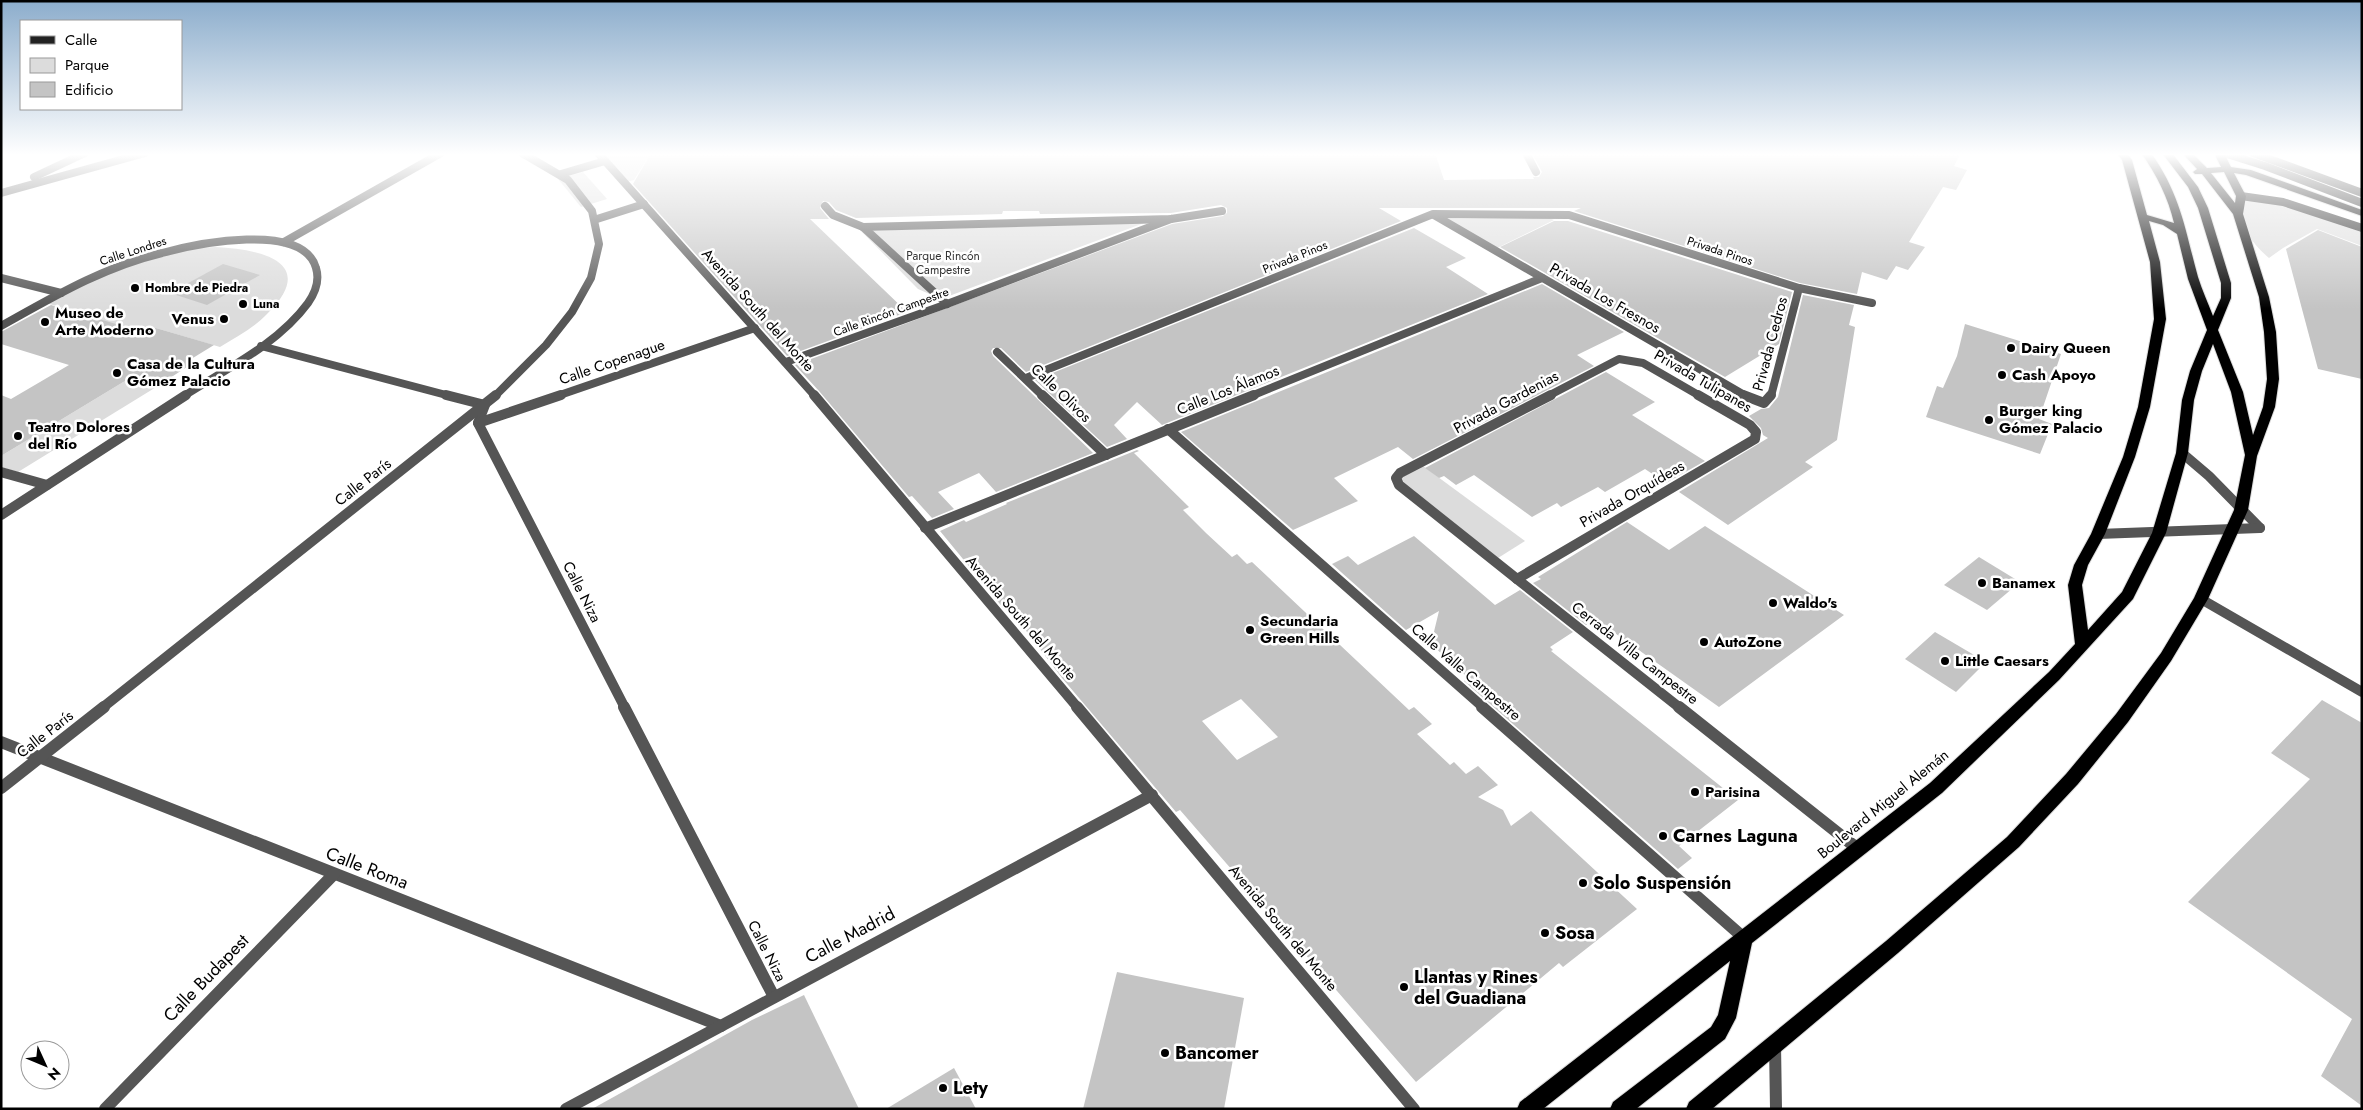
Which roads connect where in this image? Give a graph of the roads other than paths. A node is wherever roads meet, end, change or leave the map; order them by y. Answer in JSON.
{"nodes":[{"id":1,"x":350,"y":205,"type":"edge"},
{"id":2,"x":590,"y":205,"type":"edge"},
{"id":3,"x":641,"y":205,"type":"edge"},
{"id":4,"x":645,"y":205,"type":"edge"},
{"id":5,"x":2140,"y":205,"type":"edge"},
{"id":6,"x":2174,"y":205,"type":"edge"},
{"id":7,"x":2201,"y":205,"type":"edge"},
{"id":8,"x":2231,"y":205,"type":"edge"},
{"id":9,"x":2240,"y":205,"type":"edge"},
{"id":10,"x":2292,"y":205,"type":"edge"},
{"id":11,"x":2340,"y":205,"type":"edge"},
{"id":12,"x":825,"y":206,"type":"dead end"},
{"id":13,"x":1222,"y":211,"type":"dead end"},
{"id":14,"x":2362,"y":213,"type":"edge"},
{"id":15,"x":1433,"y":214,"type":"junction"},
{"id":16,"x":2238,"y":214,"type":"junction"},
{"id":17,"x":2144,"y":217,"type":"junction"},
{"id":18,"x":597,"y":219,"type":"junction"},
{"id":19,"x":1171,"y":219,"type":"junction"},
{"id":20,"x":863,"y":227,"type":"junction"},
{"id":21,"x":2362,"y":228,"type":"edge"},
{"id":22,"x":2183,"y":234,"type":"junction"},
{"id":23,"x":284,"y":242,"type":"junction"},
{"id":24,"x":1,"y":278,"type":"edge"},
{"id":25,"x":1542,"y":278,"type":"junction"},
{"id":26,"x":1798,"y":288,"type":"junction"},
{"id":27,"x":61,"y":293,"type":"junction"},
{"id":28,"x":947,"y":304,"type":"junction"},
{"id":29,"x":1872,"y":304,"type":"dead end"},
{"id":30,"x":1,"y":326,"type":"edge"},
{"id":31,"x":755,"y":328,"type":"junction"},
{"id":32,"x":2214,"y":333,"type":"junction"},
{"id":33,"x":262,"y":346,"type":"junction"},
{"id":34,"x":997,"y":352,"type":"dead end"},
{"id":35,"x":1632,"y":360,"type":"joint"},
{"id":36,"x":786,"y":362,"type":"junction"},
{"id":37,"x":1026,"y":378,"type":"junction"},
{"id":38,"x":1764,"y":403,"type":"joint"},
{"id":39,"x":485,"y":405,"type":"junction"},
{"id":40,"x":478,"y":422,"type":"junction"},
{"id":41,"x":1168,"y":429,"type":"junction"},
{"id":42,"x":1756,"y":432,"type":"joint"},
{"id":43,"x":2182,"y":453,"type":"junction"},
{"id":44,"x":1106,"y":455,"type":"junction"},
{"id":45,"x":2251,"y":456,"type":"junction"},
{"id":46,"x":1,"y":472,"type":"edge"},
{"id":47,"x":1396,"y":478,"type":"joint"},
{"id":48,"x":47,"y":485,"type":"junction"},
{"id":49,"x":2240,"y":510,"type":"junction"},
{"id":50,"x":1,"y":515,"type":"edge"},
{"id":51,"x":925,"y":528,"type":"junction"},
{"id":52,"x":2232,"y":530,"type":"junction"},
{"id":53,"x":2159,"y":533,"type":"junction"},
{"id":54,"x":2098,"y":534,"type":"junction"},
{"id":55,"x":1517,"y":579,"type":"junction"},
{"id":56,"x":2201,"y":599,"type":"junction"},
{"id":57,"x":2082,"y":645,"type":"junction"},
{"id":58,"x":2362,"y":692,"type":"edge"},
{"id":59,"x":1,"y":742,"type":"edge"},
{"id":60,"x":40,"y":757,"type":"junction"},
{"id":61,"x":1,"y":788,"type":"edge"},
{"id":62,"x":1152,"y":795,"type":"junction"},
{"id":63,"x":1858,"y":849,"type":"junction"},
{"id":64,"x":334,"y":874,"type":"junction"},
{"id":65,"x":1744,"y":938,"type":"junction"},
{"id":66,"x":774,"y":997,"type":"junction"},
{"id":67,"x":721,"y":1026,"type":"junction"},
{"id":68,"x":1775,"y":1044,"type":"junction"},
{"id":69,"x":105,"y":1109,"type":"edge"},
{"id":70,"x":566,"y":1109,"type":"edge"},
{"id":71,"x":1414,"y":1109,"type":"edge"},
{"id":72,"x":1527,"y":1109,"type":"edge"},
{"id":73,"x":1620,"y":1109,"type":"edge"},
{"id":74,"x":1696,"y":1109,"type":"edge"},
{"id":75,"x":1776,"y":1109,"type":"edge"}],
"edges":[{"from":1,"to":23,"type":"street"},
{"from":2,"to":18,"type":"street","name":"Calle París"},
{"from":3,"to":18,"type":"street"},
{"from":4,"to":31,"type":"street","name":"Avenida South del Monte"},
{"from":5,"to":17,"type":"highway"},
{"from":6,"to":22,"type":"highway"},
{"from":7,"to":32,"type":"highway","name":"Boulevard Miguel Alemán"},
{"from":8,"to":16,"type":"highway"},
{"from":9,"to":16,"type":"highway"},
{"from":10,"to":21,"type":"main road"},
{"from":11,"to":14,"type":"highway"},
{"from":12,"to":20,"type":"street"},
{"from":13,"to":19,"type":"street"},
{"from":15,"to":25,"type":"street","name":"Privada Los Fresnos"},
{"from":15,"to":26,"type":"street","name":"Privada Pinos"},
{"from":15,"to":37,"type":"street","name":"Privada Pinos"},
{"from":16,"to":45,"type":"highway"},
{"from":17,"to":22,"type":"highway"},
{"from":17,"to":54,"type":"highway"},
{"from":18,"to":39,"type":"street","name":"Calle París"},
{"from":19,"to":20,"type":"street"},
{"from":19,"to":28,"type":"street","name":"Calle Rincón Campestre"},
{"from":20,"to":28,"type":"street"},
{"from":22,"to":32,"type":"highway"},
{"from":23,"to":27,"type":"street","name":"Calle Londres"},
{"from":23,"to":33,"type":"street"},
{"from":24,"to":27,"type":"street"},
{"from":25,"to":38,"type":"street","name":"Privada Los Fresnos"},
{"from":25,"to":41,"type":"street","name":"Calle Los Álamos"},
{"from":26,"to":29,"type":"street","name":"Privada Pinos"},
{"from":26,"to":38,"type":"street","name":"Privada Cedros"},
{"from":27,"to":30,"type":"street","name":"Calle Londres"},
{"from":28,"to":36,"type":"street","name":"Calle Rincón Campestre"},
{"from":31,"to":36,"type":"street","name":"Avenida South del Monte"},
{"from":31,"to":40,"type":"street","name":"Calle Copenague"},
{"from":32,"to":43,"type":"highway","name":"Boulevard Miguel Alemán"},
{"from":32,"to":45,"type":"highway"},
{"from":33,"to":39,"type":"street"},
{"from":33,"to":48,"type":"street"},
{"from":34,"to":37,"type":"street","name":"Calle Olivos"},
{"from":35,"to":42,"type":"street","name":"Privada Tulipanes"},
{"from":35,"to":47,"type":"street","name":"Privada Gardenias"},
{"from":36,"to":51,"type":"street","name":"Avenida South del Monte"},
{"from":37,"to":44,"type":"street","name":"Calle Olivos"},
{"from":39,"to":40,"type":"street"},
{"from":39,"to":60,"type":"street","name":"Calle París"},
{"from":40,"to":66,"type":"street","name":"Calle Niza"},
{"from":41,"to":44,"type":"street","name":"Calle Los Álamos"},
{"from":41,"to":65,"type":"street","name":"Calle Valle Campestre"},
{"from":42,"to":55,"type":"street","name":"Privada Orquídeas"},
{"from":43,"to":49,"type":"street"},
{"from":43,"to":53,"type":"highway","name":"Boulevard Miguel Alemán"},
{"from":44,"to":51,"type":"street","name":"Calle Los Álamos"},
{"from":45,"to":49,"type":"highway"},
{"from":46,"to":48,"type":"street"},
{"from":47,"to":55,"type":"street","name":"Cerrada Villa Campestre"},
{"from":48,"to":50,"type":"street"},
{"from":49,"to":52,"type":"highway"},
{"from":49,"to":52,"type":"street"},
{"from":51,"to":62,"type":"street","name":"Avenida South del Monte"},
{"from":52,"to":53,"type":"street"},
{"from":52,"to":56,"type":"highway"},
{"from":53,"to":54,"type":"street"},
{"from":53,"to":57,"type":"highway","name":"Boulevard Miguel Alemán"},
{"from":54,"to":57,"type":"highway"},
{"from":55,"to":63,"type":"street","name":"Cerrada Villa Campestre"},
{"from":56,"to":58,"type":"street"},
{"from":56,"to":68,"type":"highway"},
{"from":57,"to":63,"type":"highway","name":"Boulevard Miguel Alemán"},
{"from":59,"to":60,"type":"street","name":"Calle Roma"},
{"from":60,"to":61,"type":"street","name":"Calle París"},
{"from":60,"to":64,"type":"street","name":"Calle Roma"},
{"from":62,"to":66,"type":"street","name":"Calle Madrid"},
{"from":62,"to":71,"type":"street","name":"Avenida South del Monte"},
{"from":63,"to":65,"type":"highway","name":"Boulevard Miguel Alemán"},
{"from":64,"to":67,"type":"street","name":"Calle Roma"},
{"from":64,"to":69,"type":"street","name":"Calle Budapest"},
{"from":65,"to":72,"type":"highway","name":"Boulevard Miguel Alemán"},
{"from":65,"to":73,"type":"highway"},
{"from":66,"to":67,"type":"street","name":"Calle Madrid"},
{"from":67,"to":70,"type":"street","name":"Calle Madrid"},
{"from":68,"to":74,"type":"highway"},
{"from":68,"to":75,"type":"street"}]}
